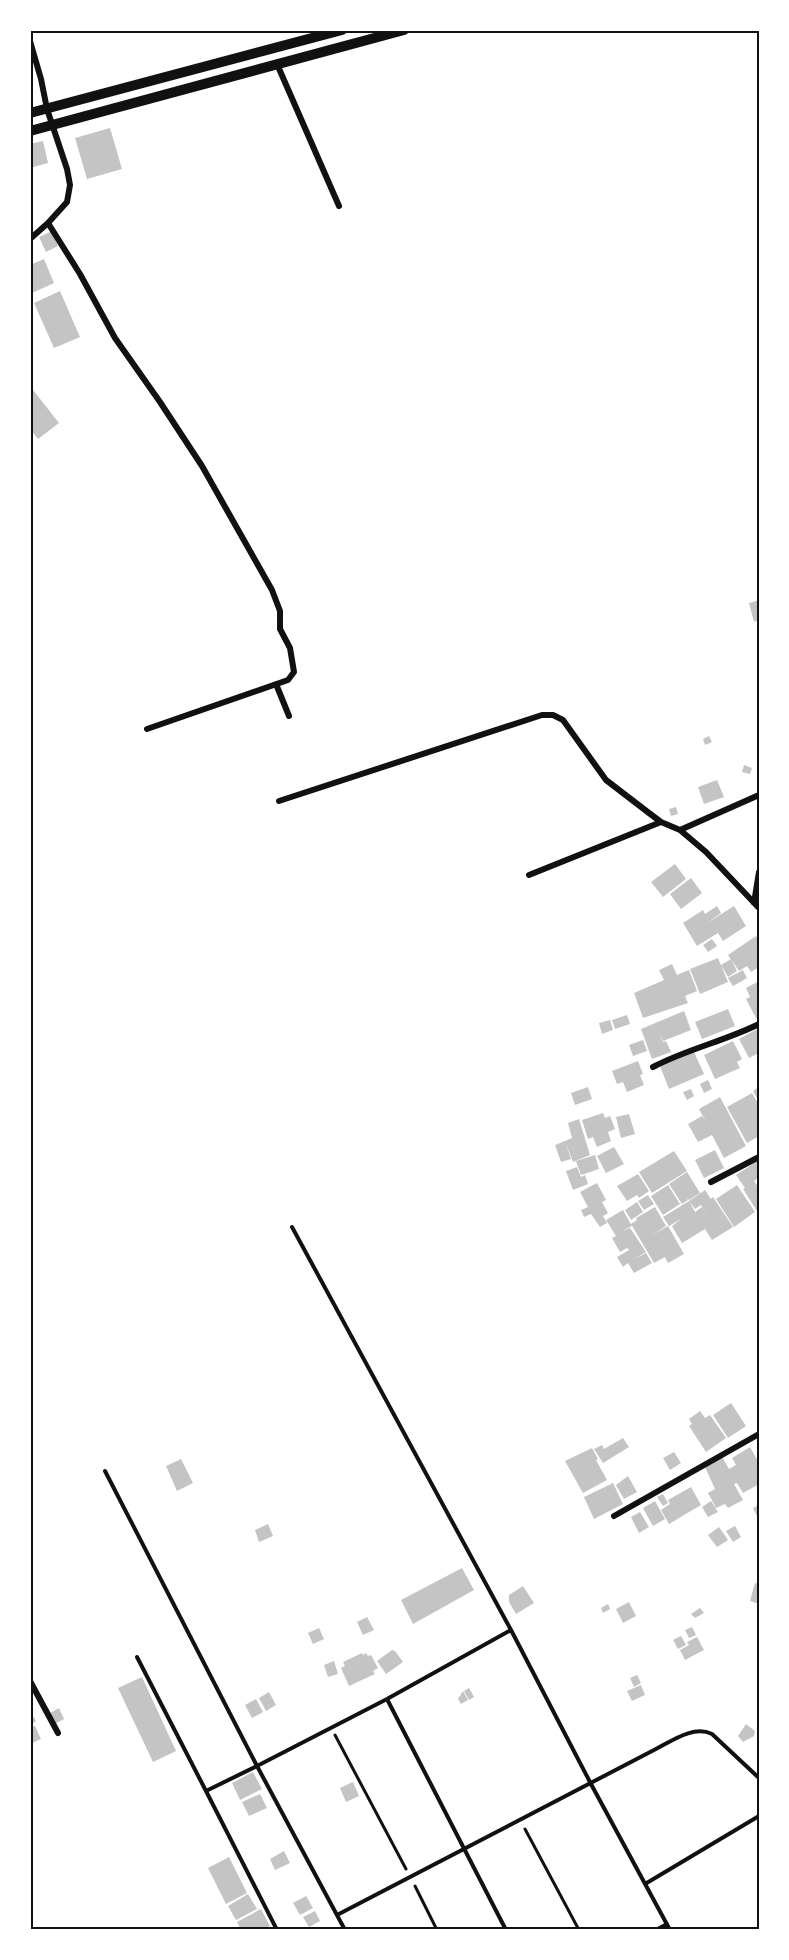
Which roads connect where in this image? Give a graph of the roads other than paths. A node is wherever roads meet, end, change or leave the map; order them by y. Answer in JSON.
{"nodes":[{"id":1,"x":342,"y":30,"type":"edge"},
{"id":2,"x":404,"y":30,"type":"edge"},
{"id":3,"x":329,"y":32,"type":"edge"},
{"id":4,"x":30,"y":41,"type":"edge"},
{"id":5,"x":332,"y":49,"type":"junction"},
{"id":6,"x":222,"y":62,"type":"junction"},
{"id":7,"x":276,"y":63,"type":"junction"},
{"id":8,"x":225,"y":77,"type":"junction"},
{"id":9,"x":47,"y":109,"type":"junction"},
{"id":10,"x":30,"y":113,"type":"edge"},
{"id":11,"x":52,"y":126,"type":"junction"},
{"id":12,"x":30,"y":131,"type":"edge"},
{"id":13,"x":339,"y":206,"type":"dead end"},
{"id":14,"x":48,"y":223,"type":"junction"},
{"id":15,"x":30,"y":239,"type":"edge"},
{"id":16,"x":276,"y":684,"type":"junction"},
{"id":17,"x":289,"y":716,"type":"dead end"},
{"id":18,"x":147,"y":729,"type":"dead end"},
{"id":19,"x":759,"y":795,"type":"edge"},
{"id":20,"x":279,"y":801,"type":"dead end"},
{"id":21,"x":661,"y":822,"type":"junction"},
{"id":22,"x":680,"y":830,"type":"junction"},
{"id":23,"x":759,"y":872,"type":"edge"},
{"id":24,"x":529,"y":874,"type":"dead end"},
{"id":25,"x":757,"y":906,"type":"edge"},
{"id":26,"x":759,"y":1024,"type":"edge"},
{"id":27,"x":653,"y":1067,"type":"dead end"},
{"id":28,"x":759,"y":1157,"type":"edge"},
{"id":29,"x":711,"y":1182,"type":"dead end"},
{"id":30,"x":292,"y":1227,"type":"dead end"},
{"id":31,"x":759,"y":1434,"type":"edge"},
{"id":32,"x":105,"y":1471,"type":"dead end"},
{"id":33,"x":614,"y":1516,"type":"dead end"},
{"id":34,"x":511,"y":1630,"type":"junction"},
{"id":35,"x":137,"y":1657,"type":"dead end"},
{"id":36,"x":30,"y":1681,"type":"edge"},
{"id":37,"x":387,"y":1699,"type":"junction"},
{"id":38,"x":58,"y":1733,"type":"dead end"},
{"id":39,"x":257,"y":1766,"type":"junction"},
{"id":40,"x":759,"y":1778,"type":"edge"},
{"id":41,"x":591,"y":1784,"type":"junction"},
{"id":42,"x":206,"y":1791,"type":"junction"},
{"id":43,"x":759,"y":1816,"type":"edge"},
{"id":44,"x":463,"y":1851,"type":"junction"},
{"id":45,"x":645,"y":1884,"type":"junction"},
{"id":46,"x":337,"y":1915,"type":"junction"},
{"id":47,"x":667,"y":1924,"type":"junction"},
{"id":48,"x":277,"y":1930,"type":"edge"},
{"id":49,"x":345,"y":1930,"type":"edge"},
{"id":50,"x":506,"y":1930,"type":"edge"},
{"id":51,"x":656,"y":1930,"type":"edge"},
{"id":52,"x":670,"y":1930,"type":"edge"}],
"edges":[{"from":1,"to":3,"type":"main road"},
{"from":2,"to":5,"type":"main road"},
{"from":3,"to":5,"type":"street"},
{"from":3,"to":6,"type":"main road"},
{"from":4,"to":9,"type":"street"},
{"from":5,"to":7,"type":"main road"},
{"from":6,"to":8,"type":"lane"},
{"from":6,"to":9,"type":"main road"},
{"from":7,"to":8,"type":"main road"},
{"from":7,"to":13,"type":"street"},
{"from":8,"to":11,"type":"main road"},
{"from":9,"to":10,"type":"main road"},
{"from":9,"to":11,"type":"street"},
{"from":11,"to":12,"type":"main road"},
{"from":11,"to":14,"type":"street"},
{"from":14,"to":15,"type":"street"},
{"from":14,"to":16,"type":"street"},
{"from":16,"to":17,"type":"street"},
{"from":16,"to":18,"type":"street"},
{"from":19,"to":22,"type":"street"},
{"from":20,"to":21,"type":"street"},
{"from":21,"to":22,"type":"street"},
{"from":21,"to":24,"type":"street"},
{"from":22,"to":25,"type":"street"},
{"from":23,"to":25,"type":"street"},
{"from":26,"to":27,"type":"street"},
{"from":28,"to":29,"type":"street"},
{"from":30,"to":34,"type":"lane"},
{"from":31,"to":33,"type":"street"},
{"from":32,"to":39,"type":"lane"},
{"from":34,"to":37,"type":"lane"},
{"from":34,"to":41,"type":"lane"},
{"from":35,"to":42,"type":"lane"},
{"from":36,"to":38,"type":"street"},
{"from":37,"to":39,"type":"lane"},
{"from":37,"to":44,"type":"lane"},
{"from":39,"to":42,"type":"lane"},
{"from":39,"to":46,"type":"lane"},
{"from":40,"to":41,"type":"lane"},
{"from":41,"to":44,"type":"lane"},
{"from":41,"to":45,"type":"lane"},
{"from":42,"to":48,"type":"lane"},
{"from":43,"to":45,"type":"lane"},
{"from":44,"to":46,"type":"lane"},
{"from":44,"to":50,"type":"lane"},
{"from":45,"to":47,"type":"lane"},
{"from":46,"to":49,"type":"lane"},
{"from":47,"to":51,"type":"lane"},
{"from":47,"to":52,"type":"lane"}]}
